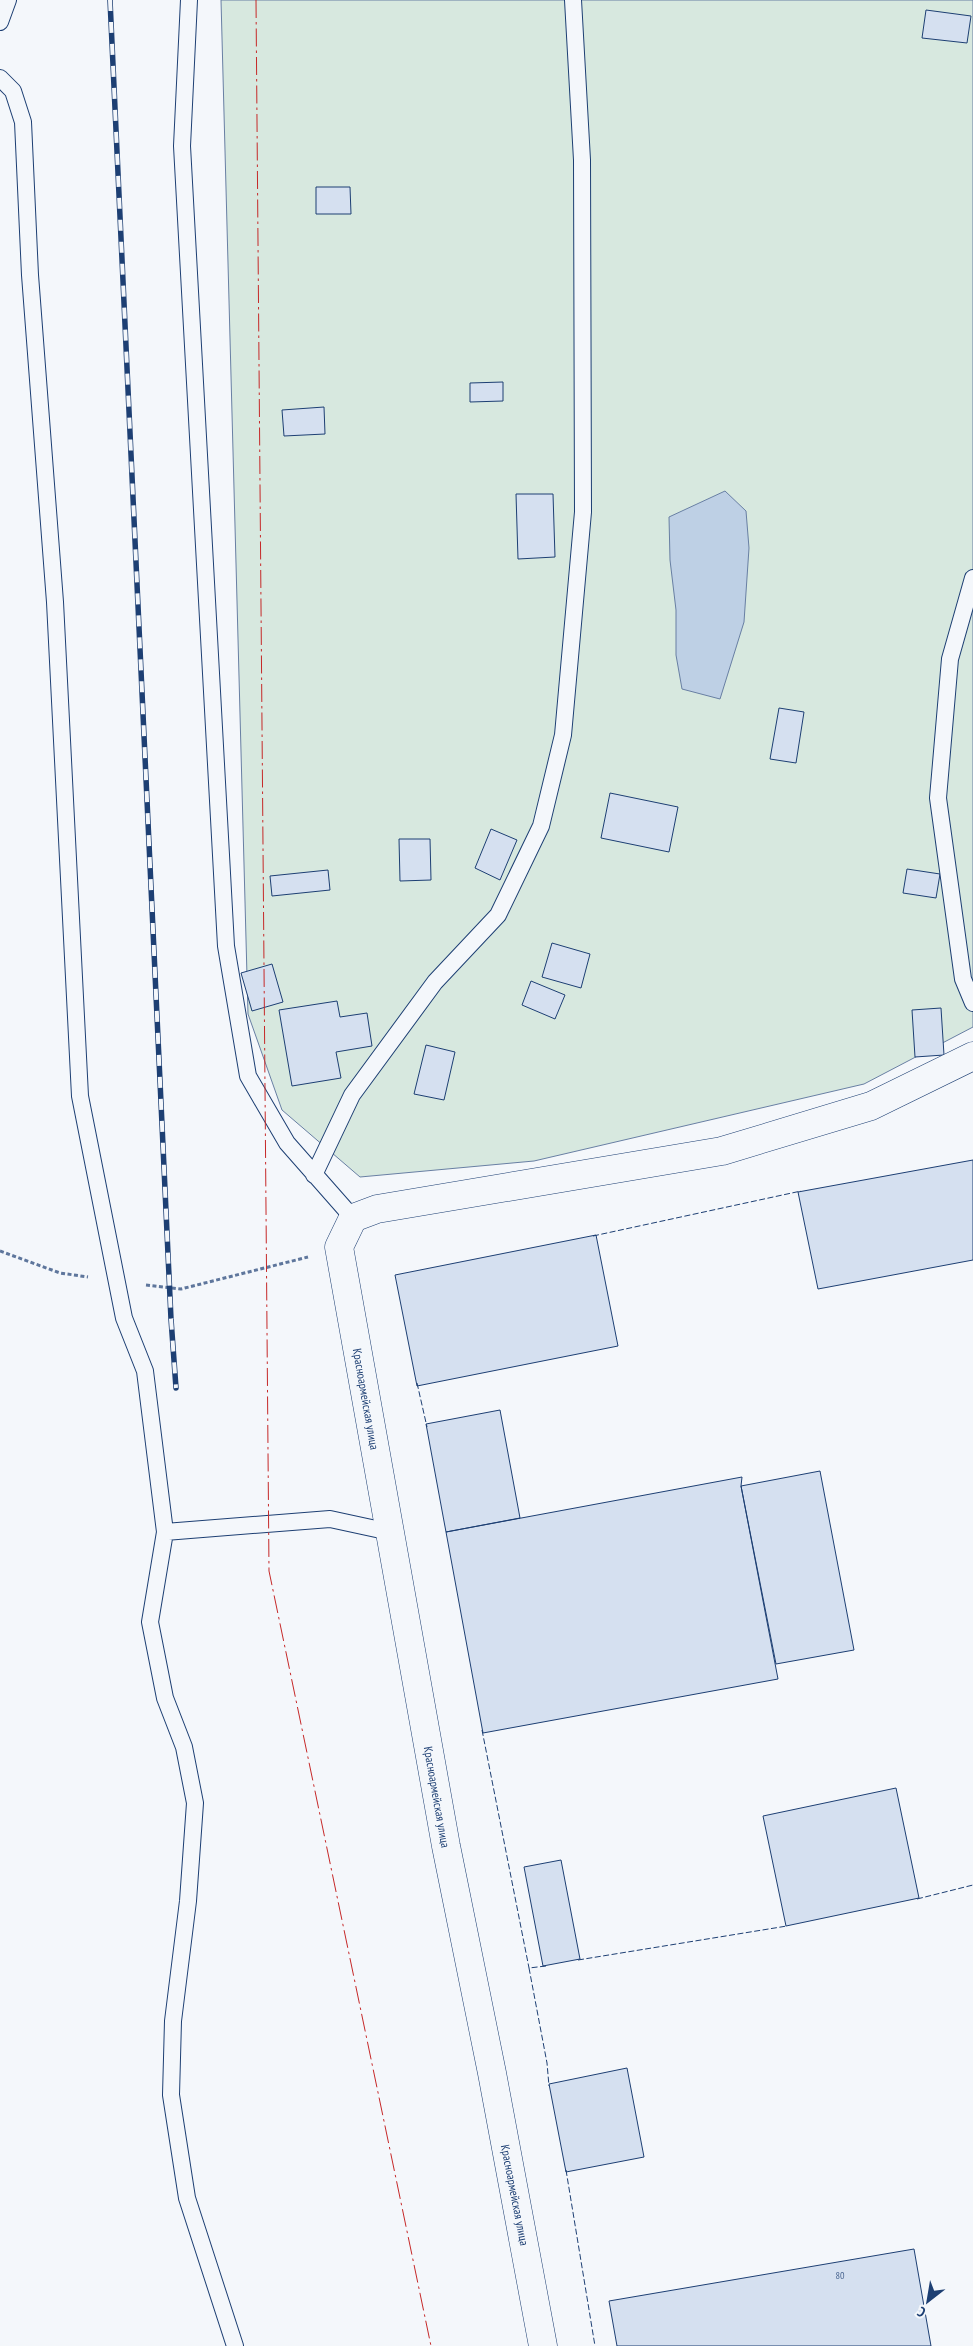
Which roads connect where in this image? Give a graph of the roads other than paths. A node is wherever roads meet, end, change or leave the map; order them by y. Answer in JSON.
{"nodes":[{"id":1,"x":8,"y":0,"type":"edge"},
{"id":2,"x":189,"y":0,"type":"edge"},
{"id":3,"x":573,"y":0,"type":"edge"},
{"id":4,"x":0,"y":22,"type":"edge"},
{"id":5,"x":0,"y":78,"type":"edge"},
{"id":6,"x":973,"y":578,"type":"edge"},
{"id":7,"x":973,"y":1003,"type":"edge"},
{"id":8,"x":973,"y":1056,"type":"edge"},
{"id":9,"x":314,"y":1175,"type":"junction"},
{"id":10,"x":353,"y":1218,"type":"junction"},
{"id":11,"x":165,"y":1532,"type":"junction"},
{"id":12,"x":390,"y":1532,"type":"junction"},
{"id":13,"x":235,"y":2346,"type":"edge"},
{"id":14,"x":544,"y":2346,"type":"edge"}],
"edges":[{"from":1,"to":4,"type":"lane"},
{"from":2,"to":9,"type":"lane"},
{"from":3,"to":9,"type":"lane"},
{"from":5,"to":11,"type":"lane"},
{"from":6,"to":7,"type":"lane"},
{"from":8,"to":10,"type":"street"},
{"from":9,"to":10,"type":"lane"},
{"from":10,"to":12,"type":"street","name":"Красноармейская улица"},
{"from":11,"to":12,"type":"lane"},
{"from":11,"to":13,"type":"lane"},
{"from":12,"to":14,"type":"street","name":"Красноармейская улица"}]}
